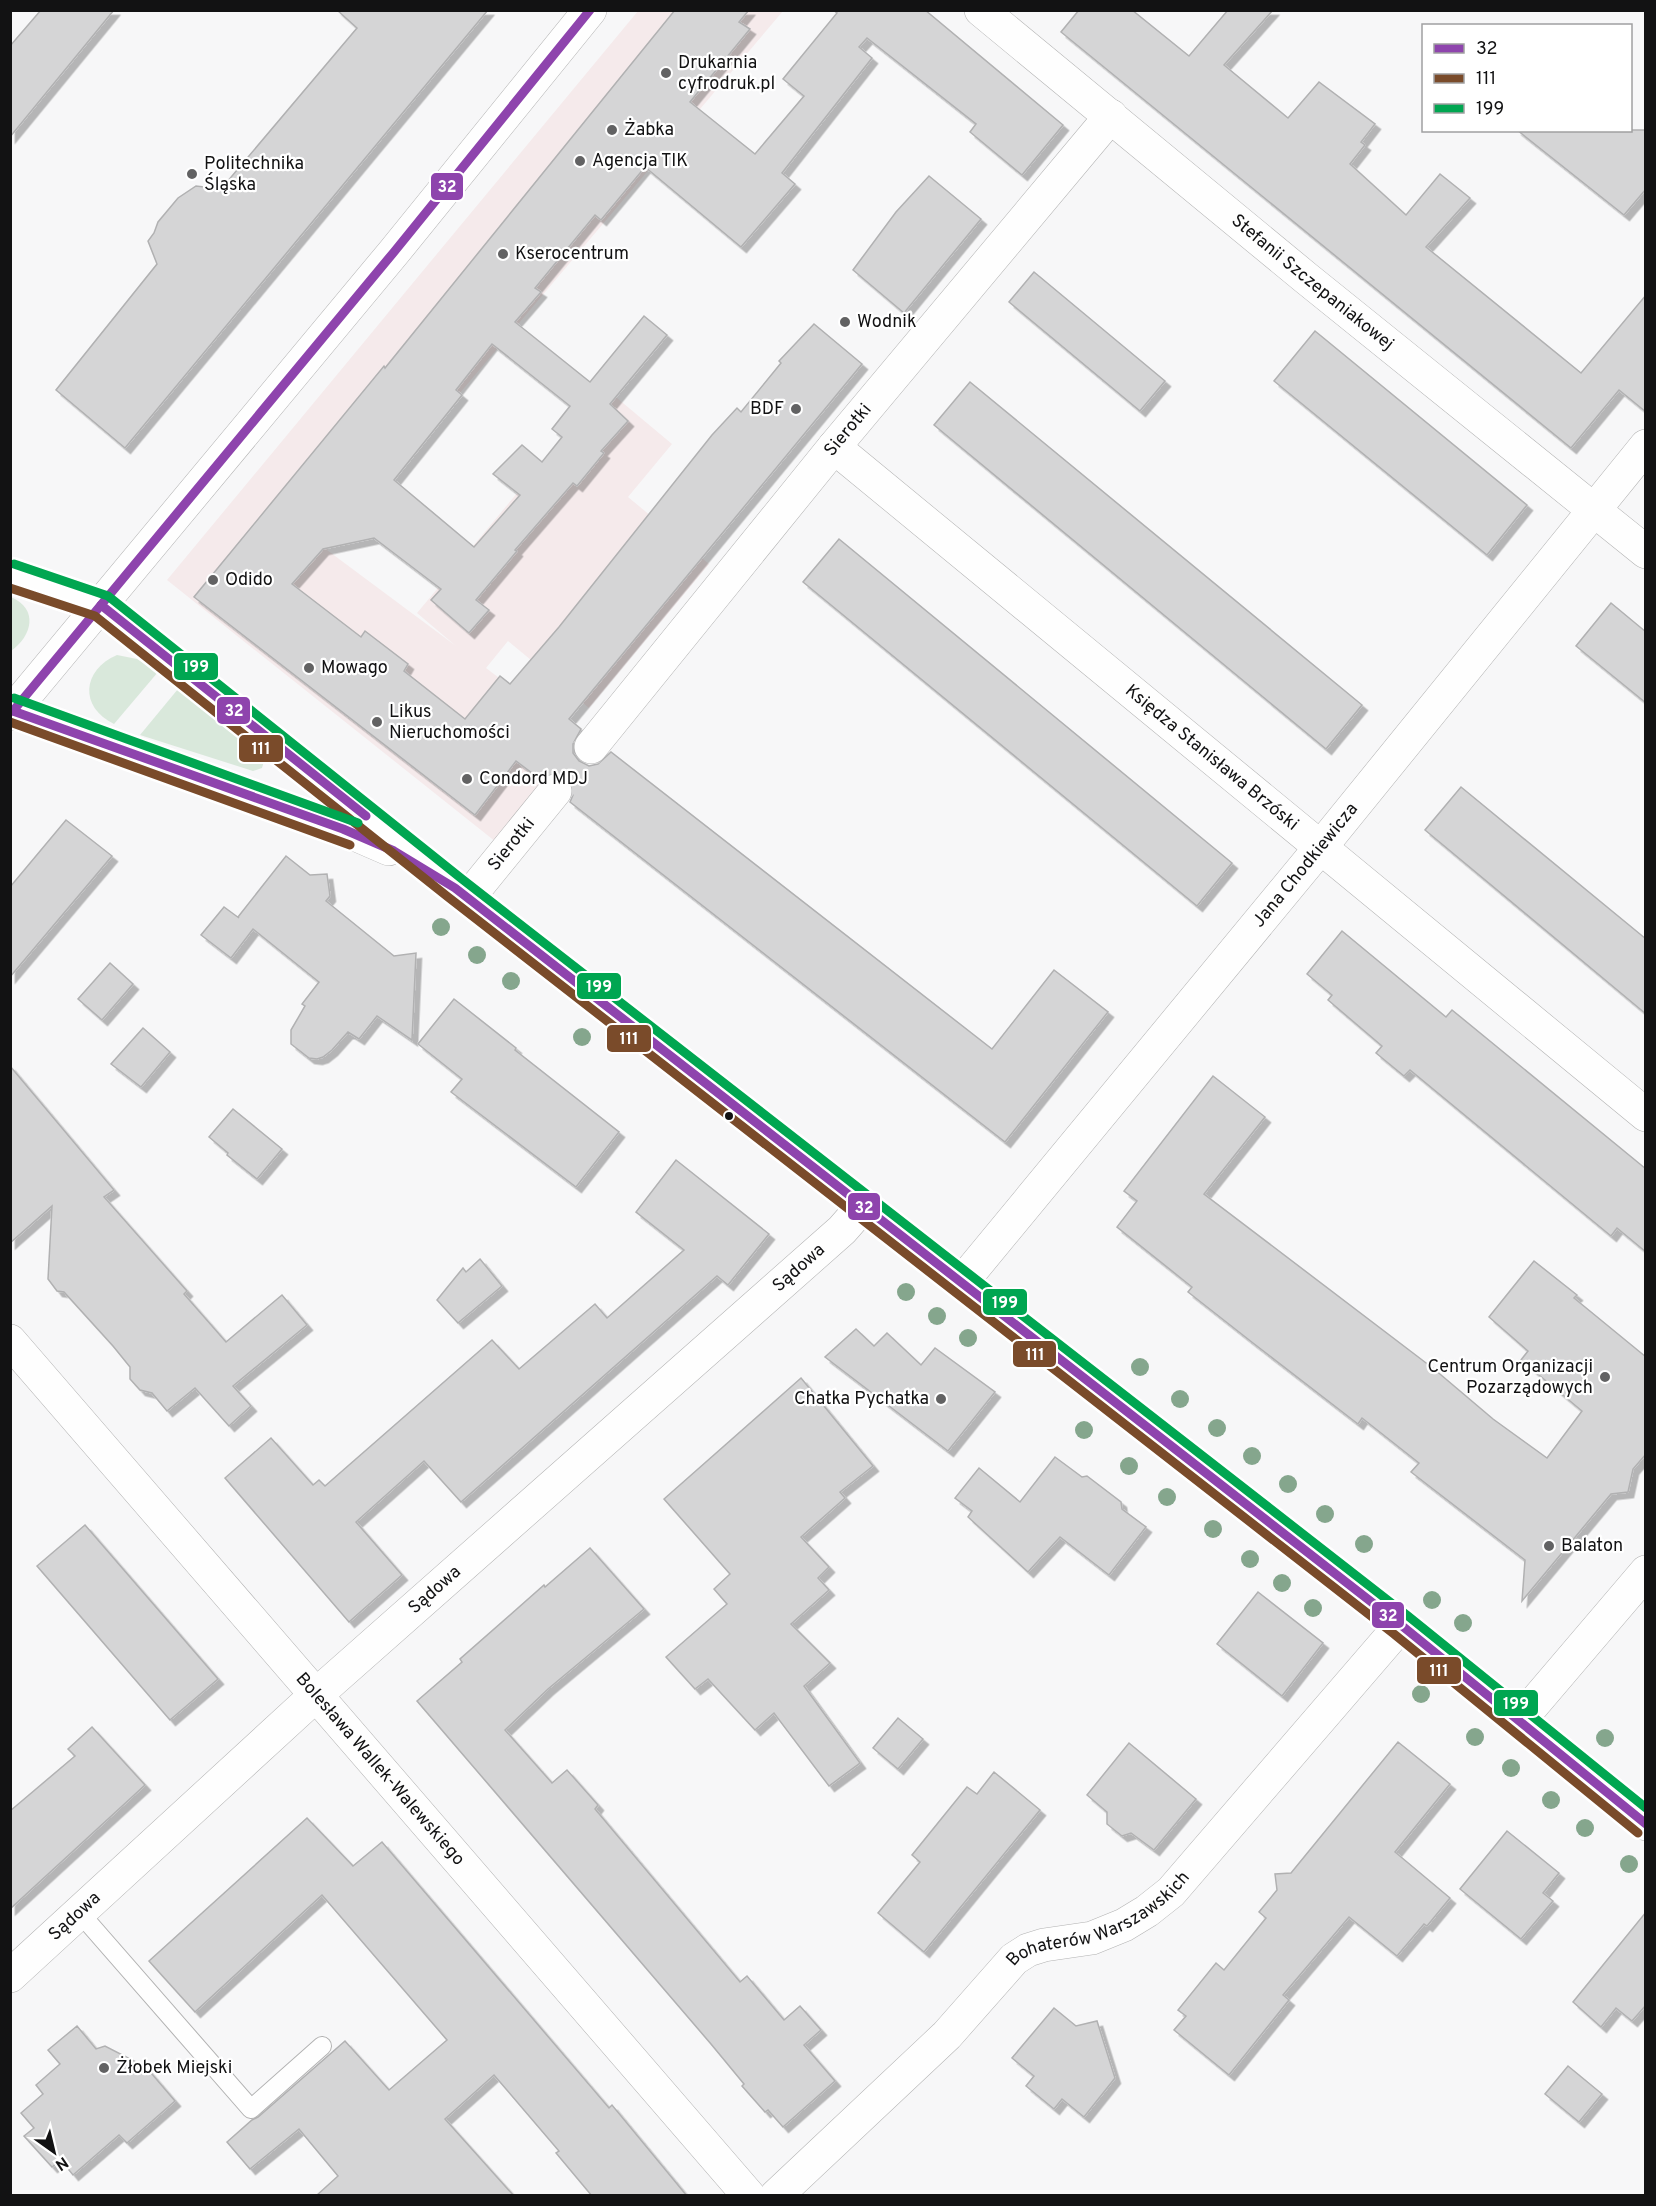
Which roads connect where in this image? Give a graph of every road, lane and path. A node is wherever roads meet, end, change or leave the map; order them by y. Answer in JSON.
{"nodes":[{"id":1,"x":590,"y":10,"type":"edge"},
{"id":2,"x":981,"y":10,"type":"edge"},
{"id":3,"x":1111,"y":116,"type":"junction"},
{"id":4,"x":1646,"y":446,"type":"edge"},
{"id":5,"x":834,"y":447,"type":"junction"},
{"id":6,"x":1593,"y":509,"type":"junction"},
{"id":7,"x":1646,"y":552,"type":"edge"},
{"id":8,"x":10,"y":575,"type":"edge"},
{"id":9,"x":101,"y":605,"type":"junction"},
{"id":10,"x":11,"y":711,"type":"edge"},
{"id":11,"x":591,"y":747,"type":"tunnel mouth"},
{"id":12,"x":555,"y":790,"type":"tunnel mouth"},
{"id":13,"x":1320,"y":848,"type":"junction"},
{"id":14,"x":462,"y":893,"type":"junction"},
{"id":15,"x":1646,"y":1114,"type":"edge"},
{"id":16,"x":863,"y":1206,"type":"junction"},
{"id":17,"x":962,"y":1282,"type":"junction"},
{"id":18,"x":10,"y":1341,"type":"edge"},
{"id":19,"x":1646,"y":1572,"type":"edge"},
{"id":20,"x":1401,"y":1624,"type":"junction"},
{"id":21,"x":316,"y":1695,"type":"junction"},
{"id":22,"x":1519,"y":1721,"type":"junction"},
{"id":23,"x":1646,"y":1824,"type":"edge"},
{"id":24,"x":79,"y":1912,"type":"junction"},
{"id":25,"x":10,"y":1976,"type":"edge"},
{"id":26,"x":322,"y":2046,"type":"dead end"},
{"id":27,"x":749,"y":2196,"type":"edge"},
{"id":28,"x":776,"y":2196,"type":"edge"}],
"edges":[{"from":1,"to":9,"type":"street"},
{"from":2,"to":3,"type":"street","name":"Stefanii Szczepaniakowej"},
{"from":3,"to":5,"type":"street","name":"Sierotki"},
{"from":3,"to":6,"type":"street","name":"Stefanii Szczepaniakowej"},
{"from":4,"to":6,"type":"street","name":"Jana Chodkiewicza"},
{"from":5,"to":11,"type":"street","name":"Sierotki"},
{"from":5,"to":13,"type":"street","name":"Księdza Stanisława Brzóski"},
{"from":6,"to":7,"type":"street","name":"Stefanii Szczepaniakowej"},
{"from":6,"to":13,"type":"street","name":"Jana Chodkiewicza"},
{"from":8,"to":9,"type":"street"},
{"from":9,"to":10,"type":"street"},
{"from":9,"to":14,"type":"street"},
{"from":10,"to":14,"type":"street"},
{"from":12,"to":14,"type":"street","name":"Sierotki"},
{"from":13,"to":15,"type":"street","name":"Księdza Stanisława Brzóski"},
{"from":13,"to":17,"type":"street","name":"Jana Chodkiewicza"},
{"from":14,"to":16,"type":"street"},
{"from":16,"to":17,"type":"street"},
{"from":16,"to":21,"type":"street","name":"Sądowa"},
{"from":17,"to":20,"type":"street"},
{"from":18,"to":21,"type":"street","name":"Bolesława Wallek-Walewskiego"},
{"from":19,"to":22,"type":"street"},
{"from":20,"to":22,"type":"street"},
{"from":20,"to":28,"type":"street","name":"Bohaterów Warszawskich"},
{"from":21,"to":24,"type":"street","name":"Sądowa"},
{"from":21,"to":27,"type":"street","name":"Bolesława Wallek-Walewskiego"},
{"from":22,"to":23,"type":"street"},
{"from":24,"to":25,"type":"street","name":"Sądowa"},
{"from":24,"to":26,"type":"lane"}]}
